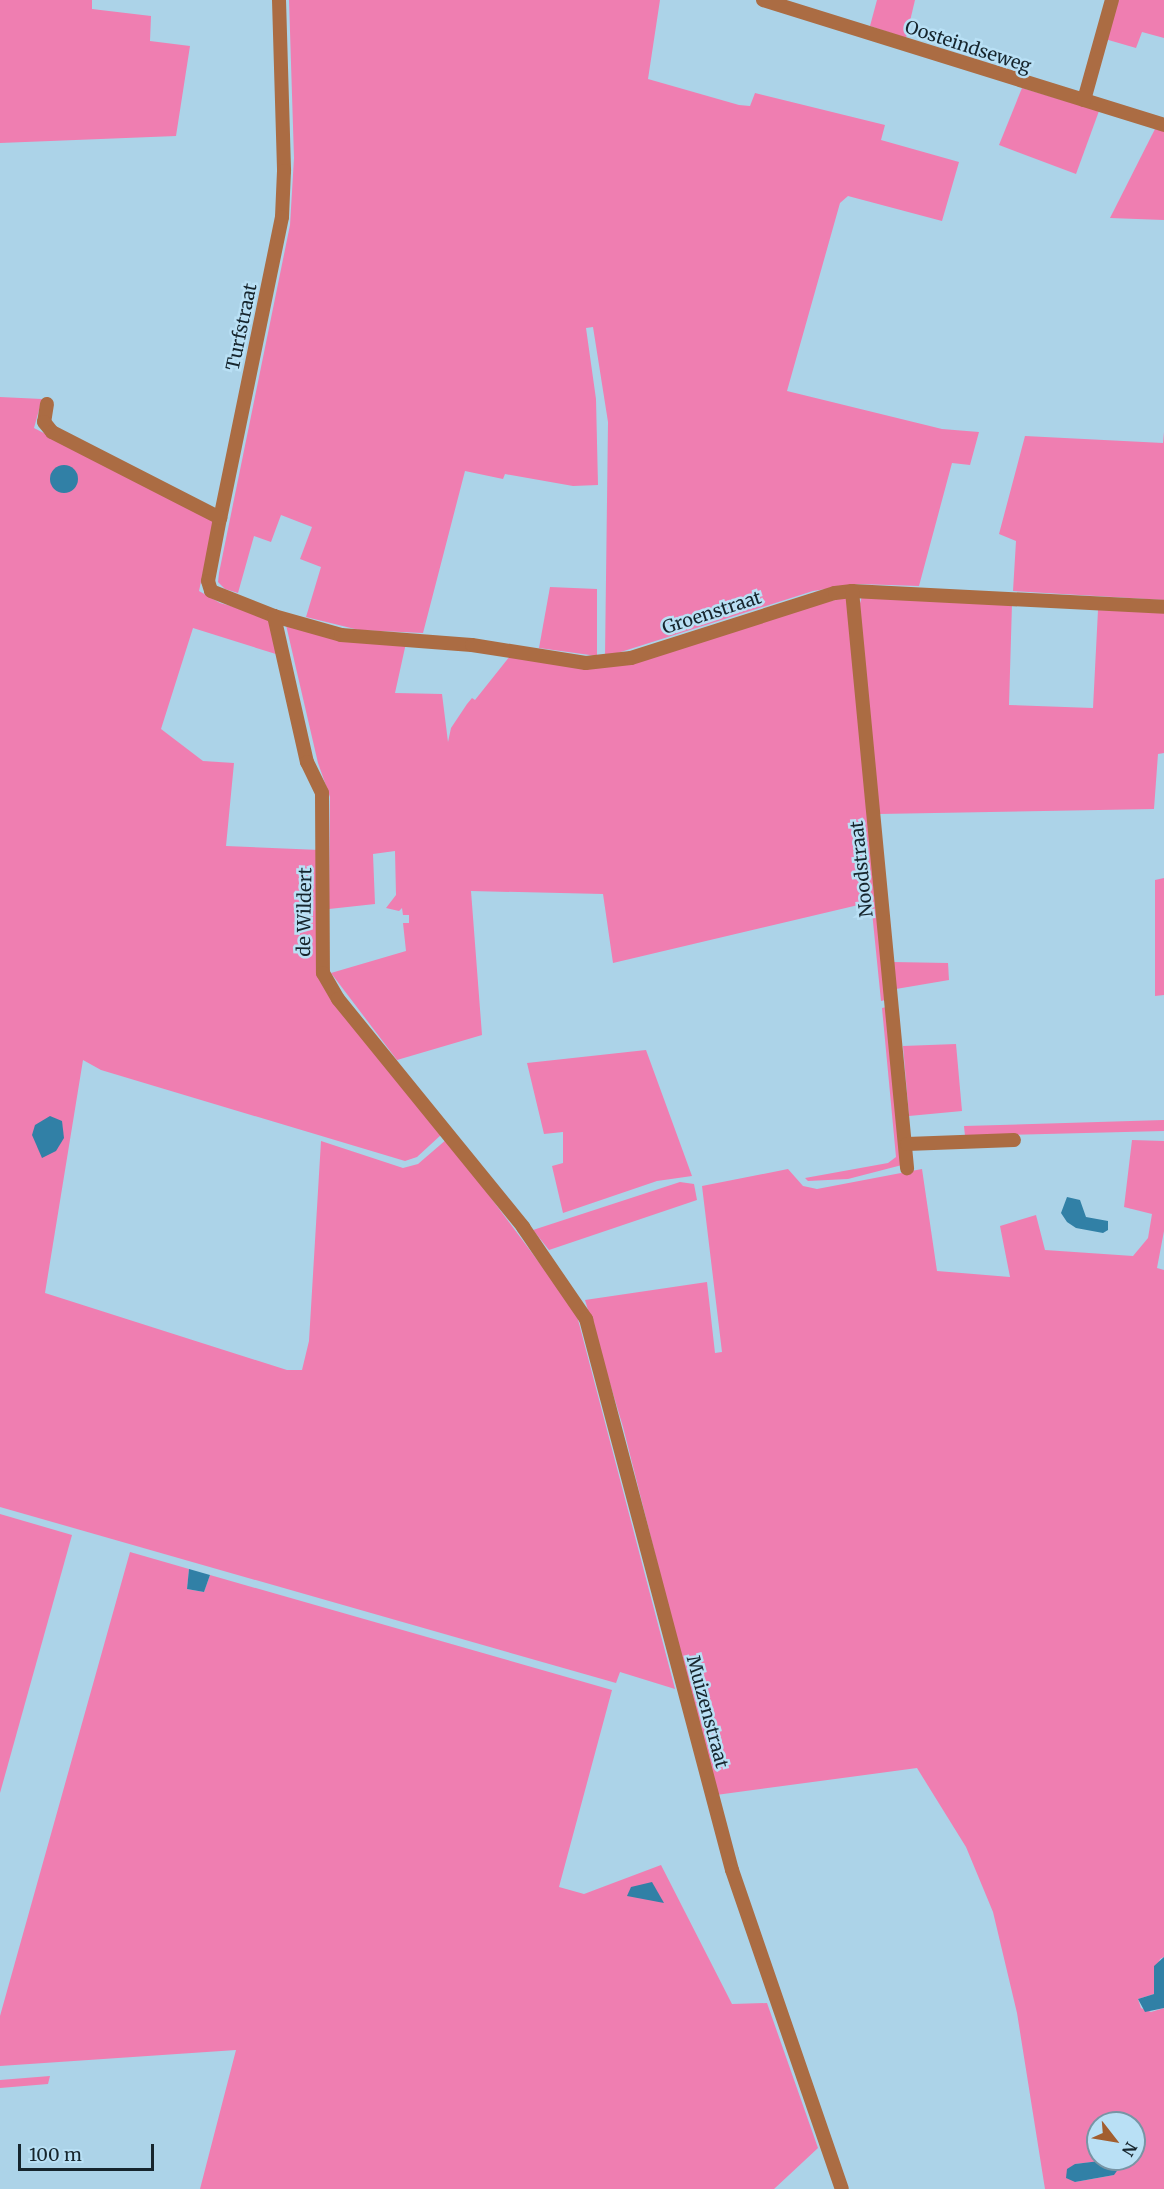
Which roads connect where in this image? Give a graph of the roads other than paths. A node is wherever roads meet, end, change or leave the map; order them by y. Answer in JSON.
{"nodes":[{"id":1,"x":279,"y":0,"type":"edge"},
{"id":2,"x":1112,"y":0,"type":"edge"},
{"id":3,"x":771,"y":1,"type":"edge"},
{"id":4,"x":1084,"y":100,"type":"junction"},
{"id":5,"x":1164,"y":125,"type":"edge"},
{"id":6,"x":47,"y":404,"type":"dead end"},
{"id":7,"x":220,"y":518,"type":"junction"},
{"id":8,"x":852,"y":591,"type":"junction"},
{"id":9,"x":1164,"y":607,"type":"edge"},
{"id":10,"x":274,"y":616,"type":"junction"},
{"id":11,"x":1014,"y":1140,"type":"dead end"},
{"id":12,"x":907,"y":1144,"type":"junction"},
{"id":13,"x":907,"y":1168,"type":"dead end"},
{"id":14,"x":539,"y":1249,"type":"joint"},
{"id":15,"x":842,"y":2189,"type":"edge"}],
"edges":[{"from":1,"to":7,"type":"street","name":"Turfstraat"},
{"from":2,"to":4,"type":"street"},
{"from":3,"to":4,"type":"street","name":"Oosteindseweg"},
{"from":4,"to":5,"type":"street","name":"Oosteindseweg"},
{"from":6,"to":7,"type":"street"},
{"from":7,"to":10,"type":"street","name":"Turfstraat"},
{"from":8,"to":9,"type":"street","name":"Groenstraat"},
{"from":8,"to":10,"type":"street","name":"Groenstraat"},
{"from":8,"to":12,"type":"street","name":"Noodstraat"},
{"from":10,"to":14,"type":"street","name":"de Wildert"},
{"from":11,"to":12,"type":"street"},
{"from":12,"to":13,"type":"street","name":"Noodstraat"},
{"from":14,"to":15,"type":"street","name":"Muizenstraat"}]}
